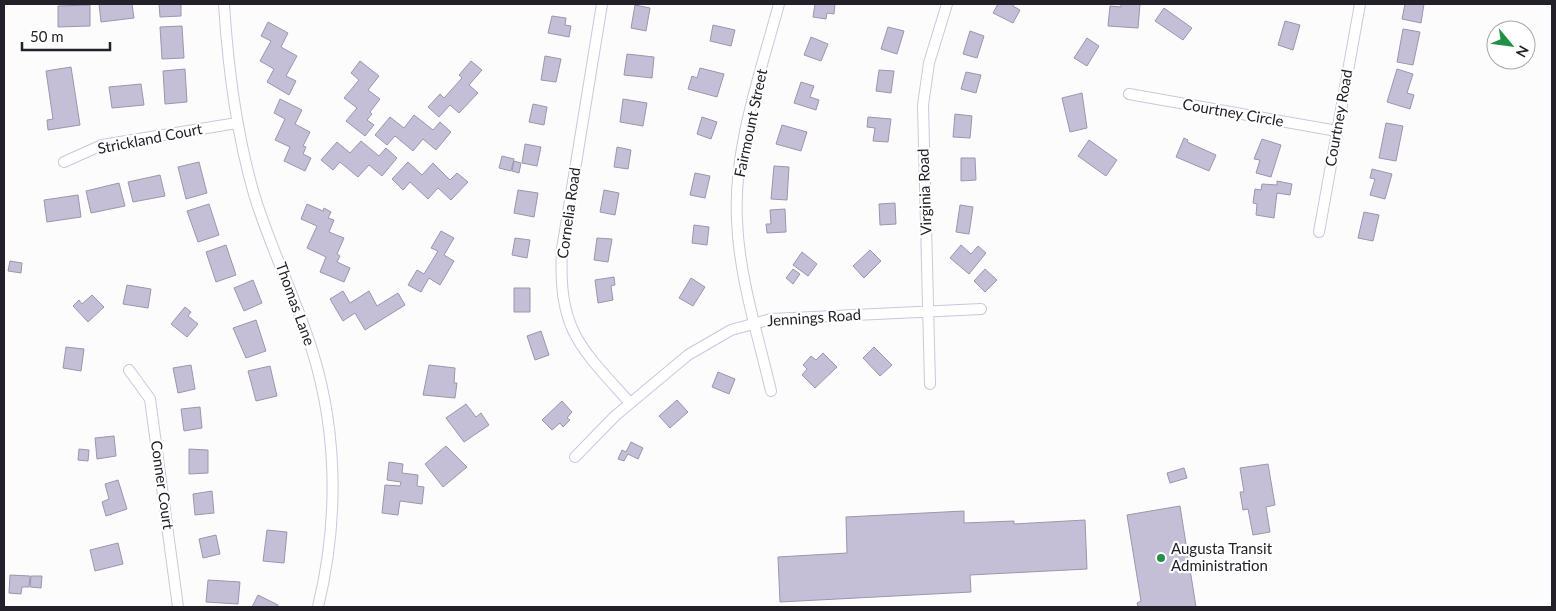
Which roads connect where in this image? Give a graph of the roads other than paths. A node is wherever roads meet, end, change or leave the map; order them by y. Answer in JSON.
{"nodes":[{"id":1,"x":224,"y":4,"type":"edge"},
{"id":2,"x":602,"y":4,"type":"edge"},
{"id":3,"x":778,"y":4,"type":"edge"},
{"id":4,"x":947,"y":4,"type":"edge"},
{"id":5,"x":1360,"y":4,"type":"edge"},
{"id":6,"x":1129,"y":94,"type":"dead end"},
{"id":7,"x":237,"y":124,"type":"junction"},
{"id":8,"x":1337,"y":131,"type":"junction"},
{"id":9,"x":64,"y":162,"type":"dead end"},
{"id":10,"x":1319,"y":232,"type":"dead end"},
{"id":11,"x":981,"y":308,"type":"dead end"},
{"id":12,"x":930,"y":311,"type":"junction"},
{"id":13,"x":755,"y":322,"type":"junction"},
{"id":14,"x":129,"y":370,"type":"dead end"},
{"id":15,"x":930,"y":384,"type":"dead end"},
{"id":16,"x":771,"y":391,"type":"dead end"},
{"id":17,"x":630,"y":403,"type":"junction"},
{"id":18,"x":574,"y":457,"type":"dead end"},
{"id":19,"x":178,"y":607,"type":"edge"},
{"id":20,"x":318,"y":607,"type":"edge"}],
"edges":[{"from":1,"to":7,"type":"street","name":"Thomas Lane"},
{"from":2,"to":17,"type":"street","name":"Cornelia Road"},
{"from":3,"to":13,"type":"street","name":"Fairmount Street"},
{"from":4,"to":12,"type":"street","name":"Virginia Road"},
{"from":5,"to":8,"type":"street","name":"Courtney Road"},
{"from":6,"to":8,"type":"street","name":"Courtney Circle"},
{"from":7,"to":9,"type":"street","name":"Strickland Court"},
{"from":7,"to":20,"type":"street","name":"Thomas Lane"},
{"from":8,"to":10,"type":"street","name":"Courtney Road"},
{"from":11,"to":12,"type":"street","name":"Jennings Road"},
{"from":12,"to":13,"type":"street","name":"Jennings Road"},
{"from":12,"to":15,"type":"street","name":"Virginia Road"},
{"from":13,"to":16,"type":"street","name":"Fairmount Street"},
{"from":13,"to":17,"type":"street","name":"Jennings Road"},
{"from":14,"to":19,"type":"street","name":"Conner Court"},
{"from":17,"to":18,"type":"street","name":"Jennings Road"}]}
